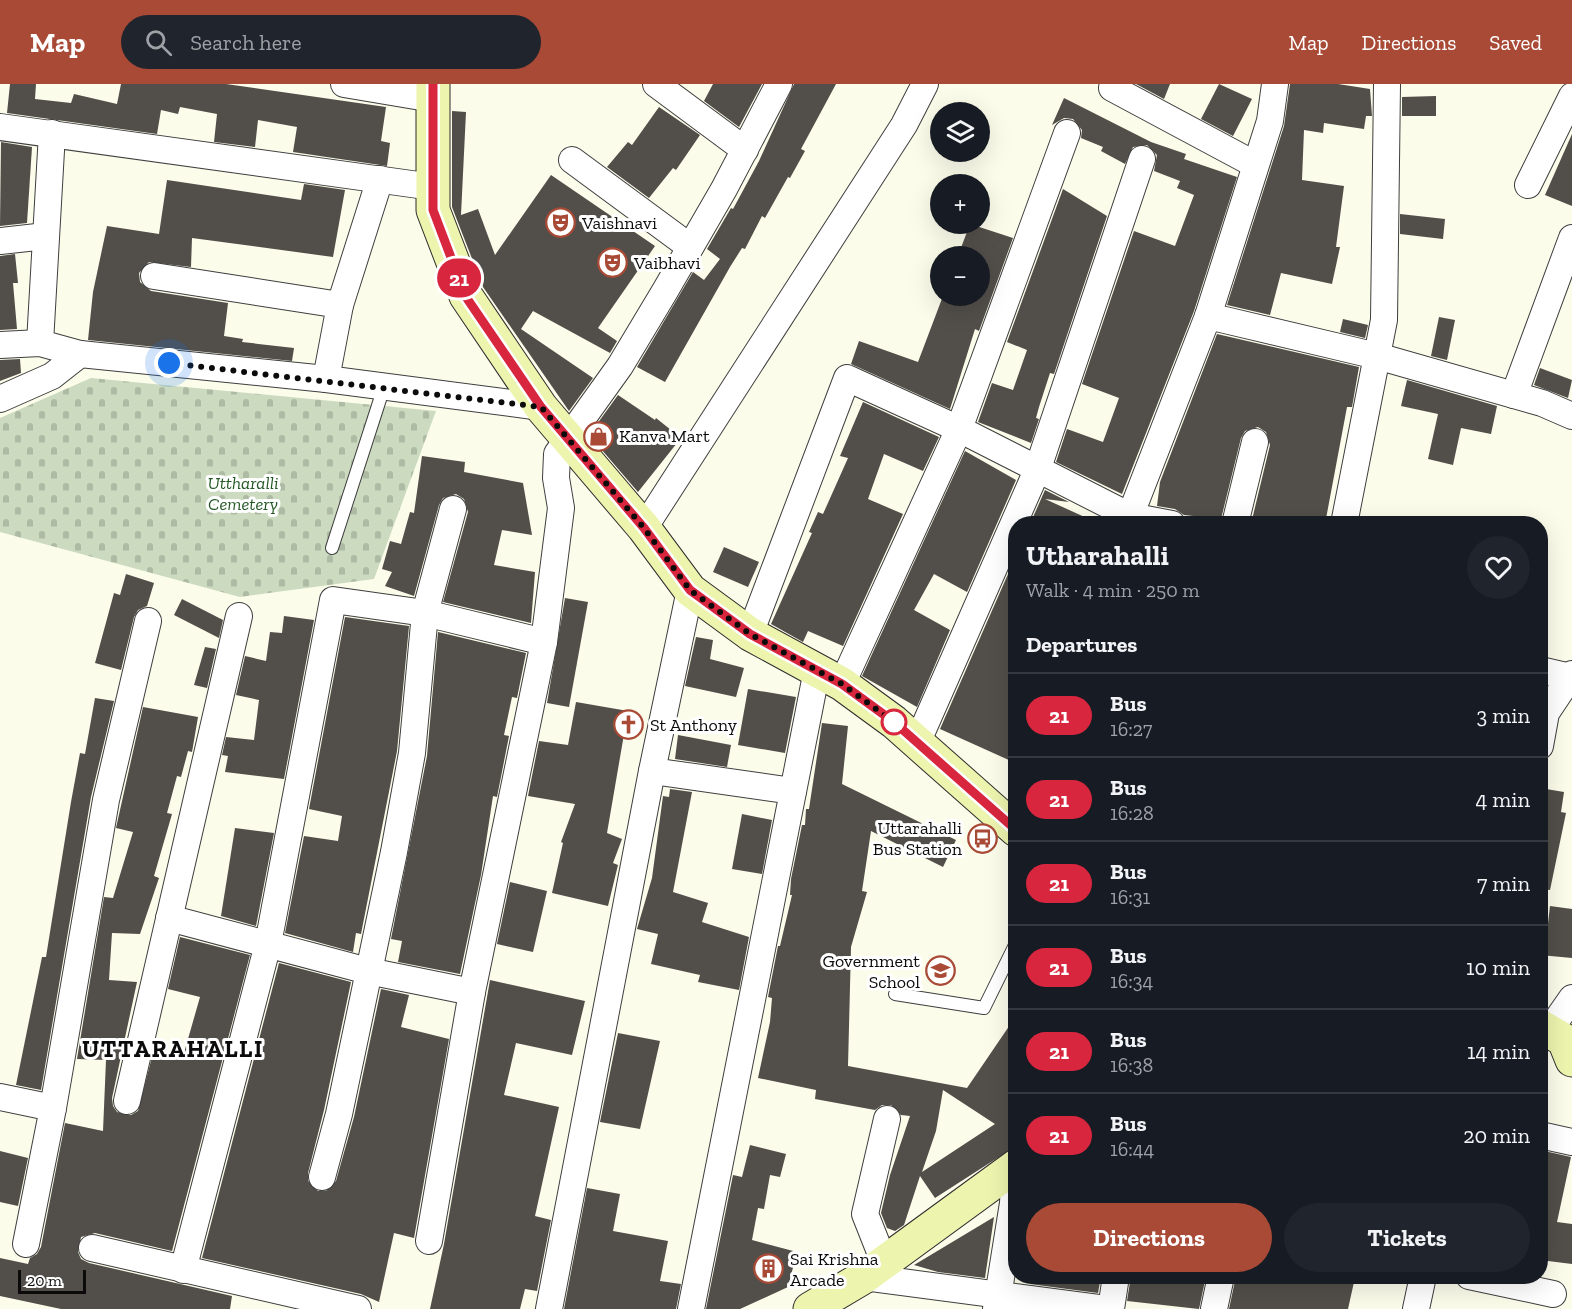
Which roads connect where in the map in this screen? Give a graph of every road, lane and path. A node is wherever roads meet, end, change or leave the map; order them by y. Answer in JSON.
{"nodes":[{"id":1,"x":344,"y":84,"type":"edge"},
{"id":2,"x":656,"y":84,"type":"edge"},
{"id":3,"x":779,"y":84,"type":"edge"},
{"id":4,"x":925,"y":84,"type":"edge"},
{"id":5,"x":1114,"y":84,"type":"edge"},
{"id":6,"x":1275,"y":84,"type":"edge"},
{"id":7,"x":1387,"y":84,"type":"edge"},
{"id":8,"x":433,"y":91,"type":"edge"},
{"id":9,"x":1572,"y":96,"type":"edge"},
{"id":10,"x":0,"y":127,"type":"edge"},
{"id":11,"x":52,"y":133,"type":"junction"},
{"id":12,"x":1067,"y":133,"type":"dead end"},
{"id":13,"x":745,"y":150,"type":"junction"},
{"id":14,"x":1142,"y":159,"type":"dead end"},
{"id":15,"x":572,"y":160,"type":"dead end"},
{"id":16,"x":1254,"y":164,"type":"junction"},
{"id":17,"x":380,"y":179,"type":"junction"},
{"id":18,"x":1528,"y":185,"type":"dead end"},
{"id":19,"x":433,"y":187,"type":"junction"},
{"id":20,"x":46,"y":236,"type":"junction"},
{"id":21,"x":1572,"y":238,"type":"edge"},
{"id":22,"x":0,"y":241,"type":"edge"},
{"id":23,"x":690,"y":247,"type":"junction"},
{"id":24,"x":154,"y":276,"type":"dead end"},
{"id":25,"x":340,"y":305,"type":"junction"},
{"id":26,"x":1208,"y":316,"type":"junction"},
{"id":27,"x":40,"y":344,"type":"junction"},
{"id":28,"x":0,"y":345,"type":"edge"},
{"id":29,"x":80,"y":354,"type":"junction"},
{"id":30,"x":1377,"y":356,"type":"junction"},
{"id":31,"x":326,"y":379,"type":"junction"},
{"id":32,"x":384,"y":387,"type":"junction"},
{"id":33,"x":1514,"y":395,"type":"junction"},
{"id":34,"x":0,"y":399,"type":"edge"},
{"id":35,"x":541,"y":407,"type":"junction"},
{"id":36,"x":1572,"y":416,"type":"edge"},
{"id":37,"x":959,"y":429,"type":"junction"},
{"id":38,"x":567,"y":439,"type":"junction"},
{"id":39,"x":1255,"y":442,"type":"dead end"},
{"id":40,"x":1038,"y":468,"type":"junction"},
{"id":41,"x":453,"y":509,"type":"dead end"},
{"id":42,"x":1017,"y":516,"type":"edge"},
{"id":43,"x":1121,"y":516,"type":"edge"},
{"id":44,"x":1130,"y":516,"type":"edge"},
{"id":45,"x":1237,"y":516,"type":"edge"},
{"id":46,"x":1346,"y":516,"type":"edge"},
{"id":47,"x":644,"y":528,"type":"junction"},
{"id":48,"x":1008,"y":536,"type":"edge"},
{"id":49,"x":332,"y":548,"type":"dead end"},
{"id":50,"x":690,"y":590,"type":"junction"},
{"id":51,"x":425,"y":613,"type":"junction"},
{"id":52,"x":239,"y":616,"type":"dead end"},
{"id":53,"x":148,"y":621,"type":"dead end"},
{"id":54,"x":750,"y":634,"type":"junction"},
{"id":55,"x":544,"y":642,"type":"junction"},
{"id":56,"x":1548,"y":672,"type":"edge"},
{"id":57,"x":1571,"y":676,"type":"edge"},
{"id":58,"x":829,"y":677,"type":"junction"},
{"id":59,"x":1548,"y":710,"type":"edge"},
{"id":60,"x":917,"y":743,"type":"junction"},
{"id":61,"x":652,"y":771,"type":"junction"},
{"id":62,"x":793,"y":791,"type":"junction"},
{"id":63,"x":1008,"y":818,"type":"edge"},
{"id":64,"x":169,"y":918,"type":"junction"},
{"id":65,"x":268,"y":944,"type":"junction"},
{"id":66,"x":1008,"y":959,"type":"edge"},
{"id":67,"x":369,"y":971,"type":"junction"},
{"id":68,"x":472,"y":992,"type":"junction"},
{"id":69,"x":895,"y":994,"type":"dead end"},
{"id":70,"x":1572,"y":998,"type":"edge"},
{"id":71,"x":1548,"y":1026,"type":"edge"},
{"id":72,"x":1548,"y":1031,"type":"edge"},
{"id":73,"x":1572,"y":1060,"type":"edge"},
{"id":74,"x":0,"y":1097,"type":"edge"},
{"id":75,"x":127,"y":1101,"type":"dead end"},
{"id":76,"x":53,"y":1108,"type":"junction"},
{"id":77,"x":887,"y":1119,"type":"dead end"},
{"id":78,"x":1548,"y":1137,"type":"edge"},
{"id":79,"x":1572,"y":1142,"type":"edge"},
{"id":80,"x":1008,"y":1172,"type":"edge"},
{"id":81,"x":322,"y":1177,"type":"dead end"},
{"id":82,"x":1008,"y":1240,"type":"edge"},
{"id":83,"x":429,"y":1241,"type":"dead end"},
{"id":84,"x":26,"y":1244,"type":"dead end"},
{"id":85,"x":92,"y":1248,"type":"dead end"},
{"id":86,"x":183,"y":1270,"type":"junction"},
{"id":87,"x":861,"y":1283,"type":"edge"},
{"id":88,"x":1115,"y":1284,"type":"edge"},
{"id":89,"x":1219,"y":1284,"type":"edge"},
{"id":90,"x":1421,"y":1284,"type":"edge"},
{"id":91,"x":1507,"y":1284,"type":"edge"},
{"id":92,"x":1553,"y":1294,"type":"dead end"},
{"id":93,"x":998,"y":1302,"type":"edge"},
{"id":94,"x":358,"y":1309,"type":"edge"},
{"id":95,"x":549,"y":1309,"type":"edge"},
{"id":96,"x":691,"y":1309,"type":"edge"},
{"id":97,"x":810,"y":1309,"type":"edge"},
{"id":98,"x":1103,"y":1309,"type":"edge"},
{"id":99,"x":1111,"y":1309,"type":"edge"},
{"id":100,"x":1214,"y":1309,"type":"edge"},
{"id":101,"x":1416,"y":1309,"type":"edge"}],
"edges":[{"from":1,"to":8,"type":"street"},
{"from":2,"to":13,"type":"street"},
{"from":3,"to":13,"type":"street"},
{"from":4,"to":47,"type":"street"},
{"from":5,"to":16,"type":"street"},
{"from":6,"to":16,"type":"street"},
{"from":7,"to":30,"type":"street"},
{"from":8,"to":19,"type":"main road"},
{"from":9,"to":18,"type":"street"},
{"from":10,"to":11,"type":"street"},
{"from":11,"to":17,"type":"street"},
{"from":11,"to":20,"type":"street"},
{"from":12,"to":37,"type":"street"},
{"from":13,"to":23,"type":"street"},
{"from":14,"to":40,"type":"street"},
{"from":15,"to":23,"type":"street"},
{"from":16,"to":26,"type":"street"},
{"from":17,"to":19,"type":"street"},
{"from":17,"to":25,"type":"street"},
{"from":19,"to":35,"type":"main road"},
{"from":20,"to":22,"type":"street"},
{"from":20,"to":27,"type":"street"},
{"from":21,"to":33,"type":"street"},
{"from":23,"to":38,"type":"street"},
{"from":24,"to":25,"type":"street"},
{"from":25,"to":31,"type":"street"},
{"from":26,"to":30,"type":"street"},
{"from":26,"to":44,"type":"street"},
{"from":27,"to":28,"type":"street"},
{"from":27,"to":29,"type":"street"},
{"from":29,"to":31,"type":"street"},
{"from":29,"to":34,"type":"street"},
{"from":30,"to":33,"type":"street"},
{"from":30,"to":46,"type":"street"},
{"from":31,"to":32,"type":"street"},
{"from":32,"to":35,"type":"street"},
{"from":32,"to":49,"type":"lane"},
{"from":33,"to":36,"type":"street"},
{"from":35,"to":38,"type":"main road"},
{"from":37,"to":40,"type":"street"},
{"from":37,"to":54,"type":"street"},
{"from":37,"to":58,"type":"street"},
{"from":38,"to":47,"type":"main road"},
{"from":38,"to":55,"type":"street"},
{"from":39,"to":45,"type":"street"},
{"from":40,"to":42,"type":"street"},
{"from":40,"to":43,"type":"street"},
{"from":41,"to":51,"type":"street"},
{"from":47,"to":50,"type":"main road"},
{"from":48,"to":60,"type":"street"},
{"from":50,"to":54,"type":"main road"},
{"from":50,"to":61,"type":"street"},
{"from":51,"to":55,"type":"street"},
{"from":51,"to":65,"type":"street"},
{"from":51,"to":67,"type":"street"},
{"from":52,"to":64,"type":"street"},
{"from":53,"to":76,"type":"street"},
{"from":54,"to":58,"type":"main road"},
{"from":55,"to":68,"type":"street"},
{"from":56,"to":57,"type":"street"},
{"from":57,"to":59,"type":"street"},
{"from":58,"to":60,"type":"main road"},
{"from":58,"to":62,"type":"street"},
{"from":60,"to":63,"type":"main road"},
{"from":61,"to":62,"type":"street"},
{"from":61,"to":95,"type":"street"},
{"from":62,"to":96,"type":"street"},
{"from":64,"to":65,"type":"street"},
{"from":64,"to":75,"type":"street"},
{"from":65,"to":67,"type":"street"},
{"from":65,"to":86,"type":"street"},
{"from":66,"to":69,"type":"lane"},
{"from":67,"to":68,"type":"street"},
{"from":67,"to":81,"type":"street"},
{"from":68,"to":83,"type":"street"},
{"from":70,"to":71,"type":"street"},
{"from":72,"to":73,"type":"main road"},
{"from":74,"to":76,"type":"street"},
{"from":76,"to":84,"type":"street"},
{"from":77,"to":87,"type":"street"},
{"from":78,"to":79,"type":"street"},
{"from":80,"to":87,"type":"main road"},
{"from":82,"to":93,"type":"street"},
{"from":85,"to":86,"type":"street"},
{"from":86,"to":94,"type":"street"},
{"from":87,"to":93,"type":"street"},
{"from":87,"to":97,"type":"main road"},
{"from":88,"to":99,"type":"street"},
{"from":89,"to":100,"type":"street"},
{"from":90,"to":101,"type":"street"},
{"from":91,"to":92,"type":"street"},
{"from":93,"to":98,"type":"street"}]}
